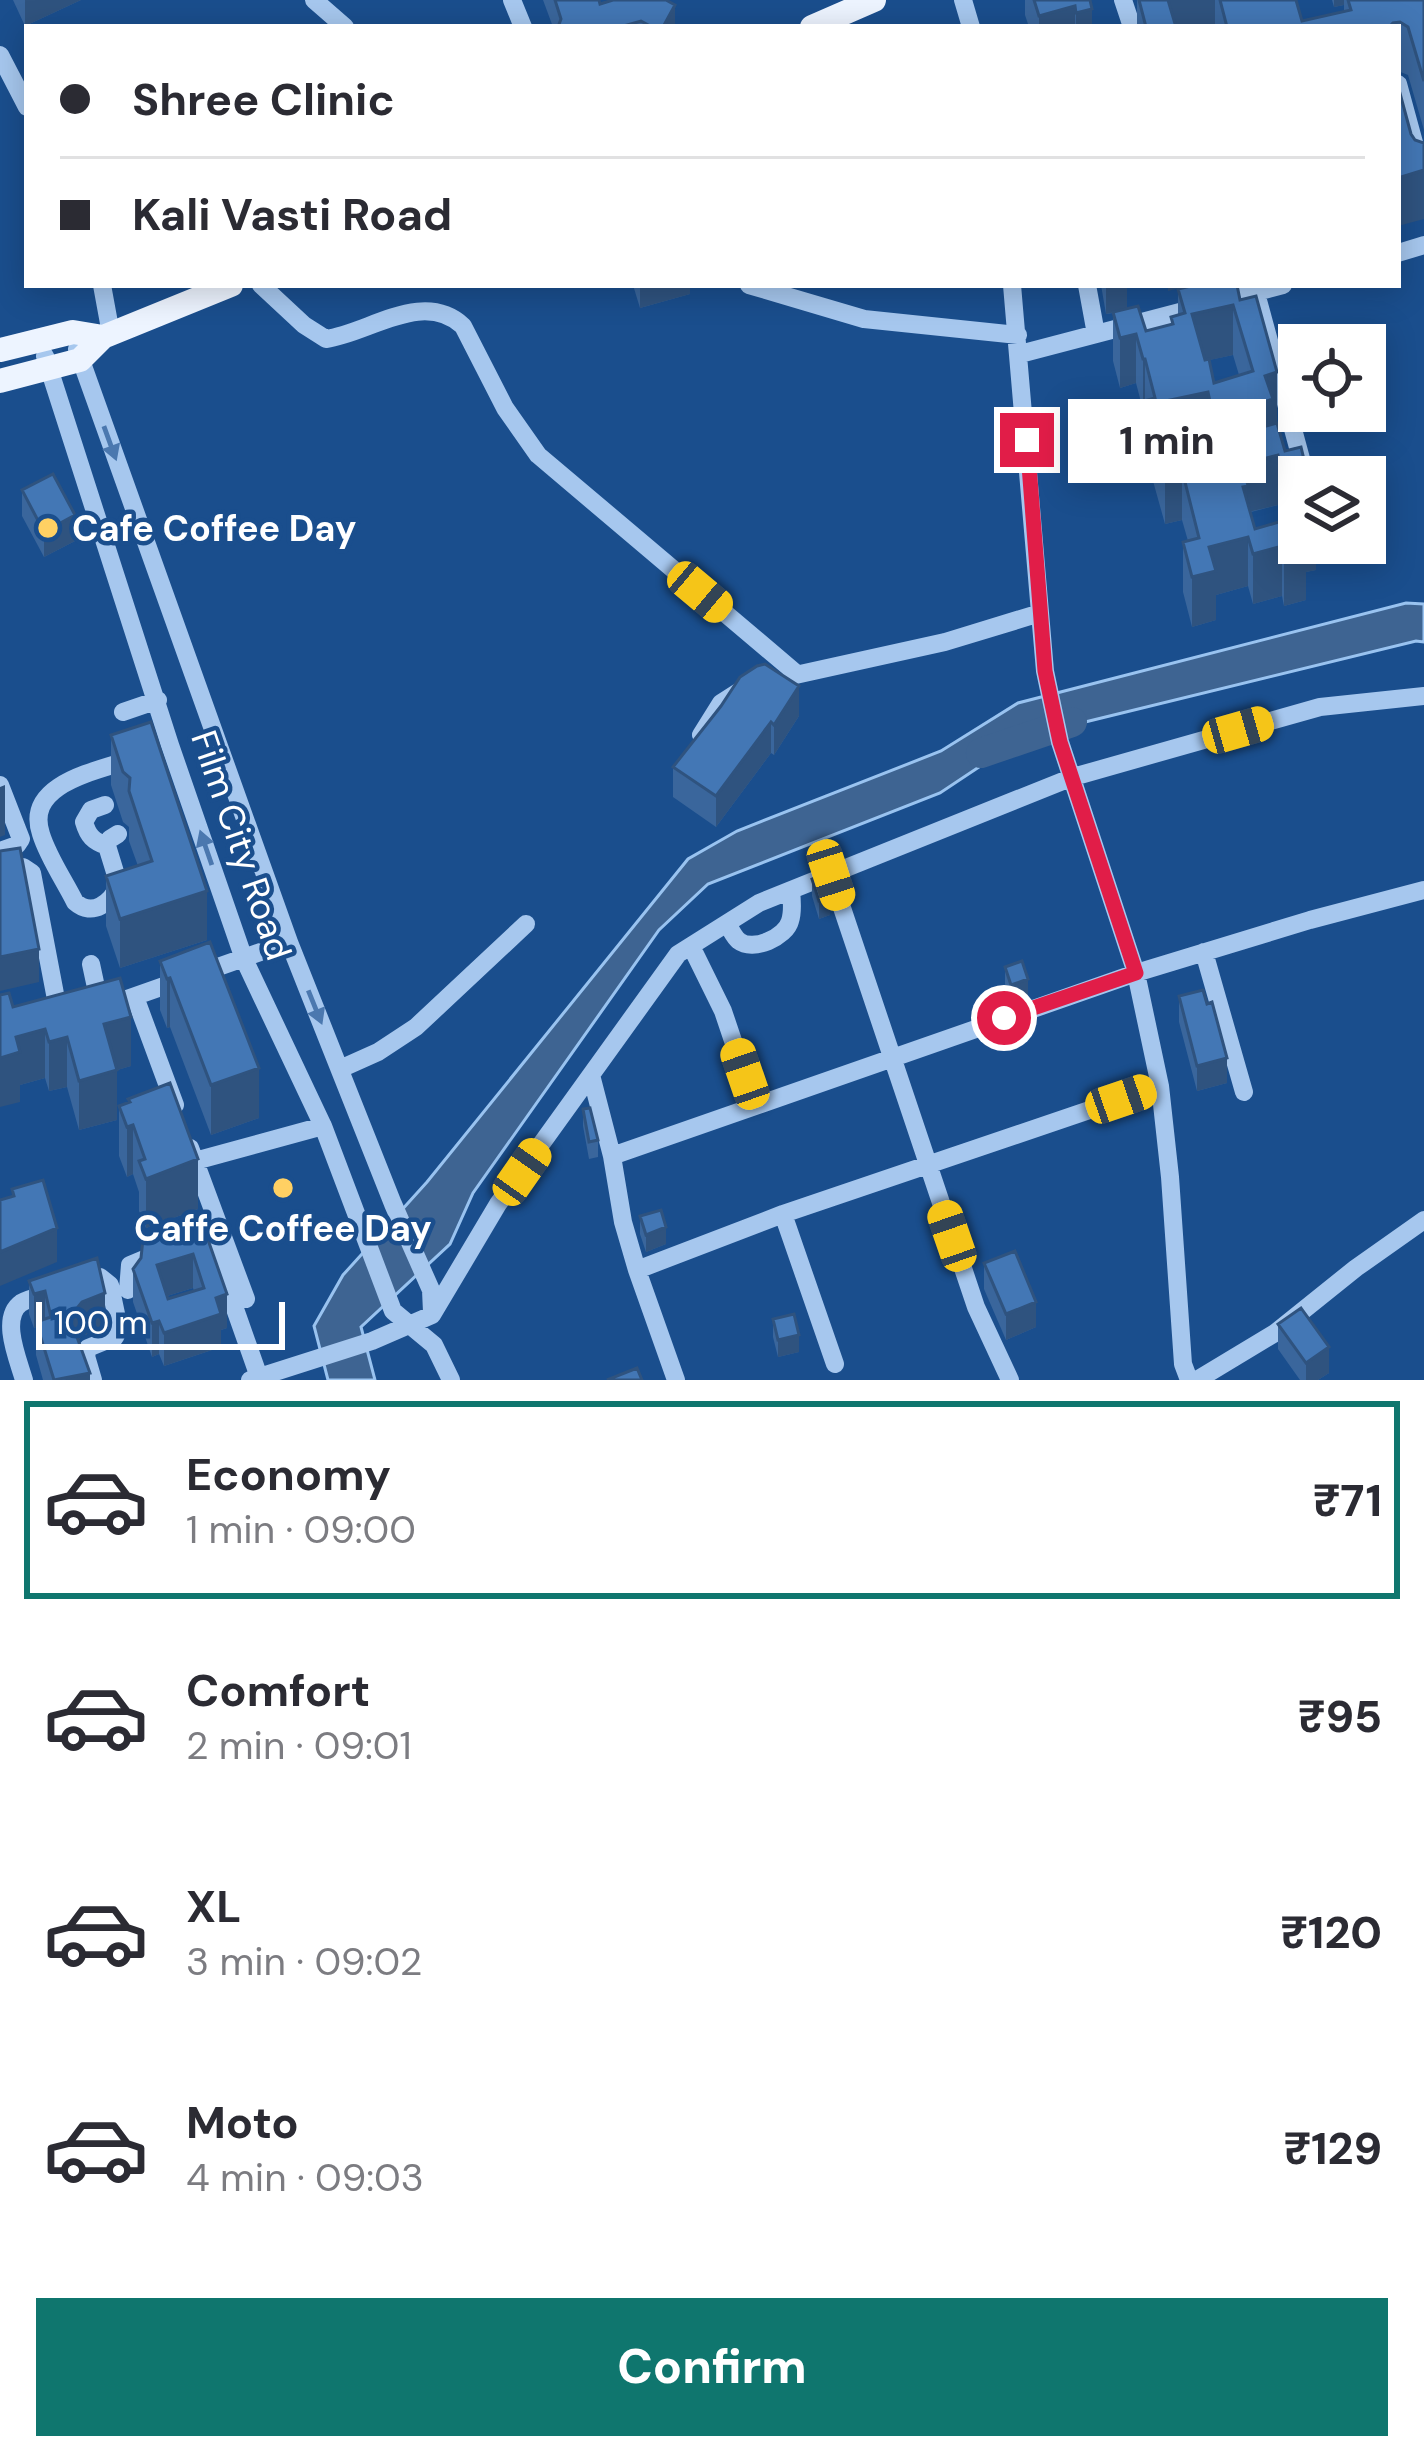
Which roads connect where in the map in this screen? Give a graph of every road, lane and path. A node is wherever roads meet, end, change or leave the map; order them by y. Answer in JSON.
{"nodes":[{"id":1,"x":314,"y":0,"type":"edge"},
{"id":2,"x":874,"y":0,"type":"edge"},
{"id":3,"x":342,"y":24,"type":"edge"},
{"id":4,"x":819,"y":24,"type":"edge"},
{"id":5,"x":0,"y":55,"type":"edge"},
{"id":6,"x":24,"y":101,"type":"edge"},
{"id":7,"x":1410,"y":115,"type":"edge"},
{"id":8,"x":1424,"y":178,"type":"edge"},
{"id":9,"x":102,"y":288,"type":"edge"},
{"id":10,"x":224,"y":288,"type":"edge"},
{"id":11,"x":264,"y":288,"type":"edge"},
{"id":12,"x":759,"y":288,"type":"edge"},
{"id":13,"x":1012,"y":288,"type":"edge"},
{"id":14,"x":1088,"y":288,"type":"edge"},
{"id":15,"x":1273,"y":288,"type":"edge"},
{"id":16,"x":1256,"y":293,"type":"junction"},
{"id":17,"x":1205,"y":296,"type":"edge"},
{"id":18,"x":73,"y":332,"type":"junction"},
{"id":19,"x":1096,"y":334,"type":"junction"},
{"id":20,"x":107,"y":335,"type":"junction"},
{"id":21,"x":41,"y":340,"type":"junction"},
{"id":22,"x":1019,"y":345,"type":"junction"},
{"id":23,"x":0,"y":350,"type":"edge"},
{"id":24,"x":80,"y":360,"type":"junction"},
{"id":25,"x":49,"y":370,"type":"junction"},
{"id":26,"x":0,"y":381,"type":"edge"},
{"id":27,"x":1300,"y":456,"type":"edge"},
{"id":28,"x":1040,"y":613,"type":"junction"},
{"id":29,"x":797,"y":674,"type":"junction"},
{"id":30,"x":1424,"y":696,"type":"edge"},
{"id":31,"x":158,"y":700,"type":"junction"},
{"id":32,"x":123,"y":712,"type":"dead end"},
{"id":33,"x":695,"y":744,"type":"edge"},
{"id":34,"x":170,"y":745,"type":"junction"},
{"id":35,"x":1073,"y":777,"type":"junction"},
{"id":36,"x":0,"y":785,"type":"edge"},
{"id":37,"x":105,"y":806,"type":"dead end"},
{"id":38,"x":0,"y":850,"type":"edge"},
{"id":39,"x":0,"y":872,"type":"edge"},
{"id":40,"x":831,"y":875,"type":"junction"},
{"id":41,"x":791,"y":890,"type":"junction"},
{"id":42,"x":1424,"y":890,"type":"edge"},
{"id":43,"x":526,"y":924,"type":"dead end"},
{"id":44,"x":727,"y":924,"type":"junction"},
{"id":45,"x":290,"y":942,"type":"junction"},
{"id":46,"x":691,"y":946,"type":"junction"},
{"id":47,"x":1204,"y":952,"type":"junction"},
{"id":48,"x":244,"y":959,"type":"junction"},
{"id":49,"x":95,"y":963,"type":"dead end"},
{"id":50,"x":1136,"y":973,"type":"junction"},
{"id":51,"x":135,"y":998,"type":"junction"},
{"id":52,"x":104,"y":1005,"type":"junction"},
{"id":53,"x":891,"y":1058,"type":"junction"},
{"id":54,"x":340,"y":1069,"type":"junction"},
{"id":55,"x":592,"y":1075,"type":"junction"},
{"id":56,"x":1160,"y":1086,"type":"junction"},
{"id":57,"x":1244,"y":1091,"type":"dead end"},
{"id":58,"x":755,"y":1106,"type":"junction"},
{"id":59,"x":323,"y":1126,"type":"junction"},
{"id":60,"x":612,"y":1156,"type":"junction"},
{"id":61,"x":376,"y":1160,"type":"junction"},
{"id":62,"x":195,"y":1161,"type":"junction"},
{"id":63,"x":928,"y":1165,"type":"junction"},
{"id":64,"x":341,"y":1171,"type":"junction"},
{"id":65,"x":783,"y":1214,"type":"junction"},
{"id":66,"x":1424,"y":1220,"type":"edge"},
{"id":67,"x":637,"y":1270,"type":"junction"},
{"id":68,"x":128,"y":1290,"type":"dead end"},
{"id":69,"x":247,"y":1300,"type":"dead end"},
{"id":70,"x":432,"y":1315,"type":"junction"},
{"id":71,"x":410,"y":1325,"type":"junction"},
{"id":72,"x":434,"y":1345,"type":"junction"},
{"id":73,"x":835,"y":1364,"type":"dead end"},
{"id":74,"x":254,"y":1378,"type":"edge"},
{"id":75,"x":24,"y":1380,"type":"edge"},
{"id":76,"x":93,"y":1380,"type":"edge"},
{"id":77,"x":451,"y":1380,"type":"edge"},
{"id":78,"x":676,"y":1380,"type":"edge"},
{"id":79,"x":1010,"y":1380,"type":"edge"},
{"id":80,"x":1193,"y":1380,"type":"edge"}],
"edges":[{"from":1,"to":3,"type":"street"},
{"from":2,"to":4,"type":"main road"},
{"from":5,"to":6,"type":"street"},
{"from":7,"to":8,"type":"street"},
{"from":9,"to":20,"type":"street"},
{"from":10,"to":20,"type":"main road"},
{"from":11,"to":29,"type":"street"},
{"from":12,"to":22,"type":"street"},
{"from":13,"to":22,"type":"street"},
{"from":14,"to":19,"type":"street"},
{"from":15,"to":16,"type":"street"},
{"from":16,"to":17,"type":"street"},
{"from":16,"to":27,"type":"street"},
{"from":17,"to":19,"type":"street"},
{"from":18,"to":20,"type":"main road"},
{"from":18,"to":21,"type":"main road"},
{"from":18,"to":24,"type":"street","name":"Film City Road"},
{"from":19,"to":22,"type":"street"},
{"from":20,"to":24,"type":"main road"},
{"from":21,"to":23,"type":"main road"},
{"from":21,"to":25,"type":"street","name":"Film City Road"},
{"from":22,"to":28,"type":"street"},
{"from":24,"to":25,"type":"main road"},
{"from":24,"to":45,"type":"street","name":"Film City Road","one_way":true},
{"from":25,"to":26,"type":"main road"},
{"from":25,"to":31,"type":"street","name":"Film City Road"},
{"from":28,"to":29,"type":"street"},
{"from":28,"to":35,"type":"street"},
{"from":29,"to":33,"type":"street"},
{"from":30,"to":35,"type":"street"},
{"from":31,"to":32,"type":"street"},
{"from":31,"to":34,"type":"street","name":"Film City Road"},
{"from":34,"to":37,"type":"street"},
{"from":48,"to":34,"type":"street","name":"Film City Road","one_way":true},
{"from":35,"to":40,"type":"street"},
{"from":35,"to":50,"type":"street"},
{"from":36,"to":38,"type":"street"},
{"from":39,"to":52,"type":"street"},
{"from":40,"to":41,"type":"street"},
{"from":40,"to":53,"type":"street"},
{"from":41,"to":44,"type":"street"},
{"from":41,"to":44,"type":"street"},
{"from":42,"to":47,"type":"street"},
{"from":43,"to":54,"type":"street"},
{"from":44,"to":46,"type":"street"},
{"from":45,"to":48,"type":"street"},
{"from":45,"to":54,"type":"street","name":"Film City Road","one_way":true},
{"from":46,"to":55,"type":"street"},
{"from":46,"to":58,"type":"street"},
{"from":47,"to":50,"type":"street"},
{"from":47,"to":57,"type":"street"},
{"from":48,"to":51,"type":"street"},
{"from":48,"to":59,"type":"street","name":"Film City Road"},
{"from":49,"to":52,"type":"street"},
{"from":50,"to":53,"type":"street"},
{"from":50,"to":56,"type":"street"},
{"from":51,"to":52,"type":"street"},
{"from":51,"to":62,"type":"street"},
{"from":53,"to":58,"type":"street"},
{"from":53,"to":63,"type":"street"},
{"from":54,"to":61,"type":"street","name":"Film City Road"},
{"from":55,"to":60,"type":"street"},
{"from":55,"to":70,"type":"street"},
{"from":56,"to":63,"type":"street"},
{"from":56,"to":80,"type":"street"},
{"from":58,"to":60,"type":"street"},
{"from":59,"to":62,"type":"street"},
{"from":59,"to":64,"type":"street","name":"Film City Road"},
{"from":60,"to":67,"type":"street"},
{"from":61,"to":64,"type":"street"},
{"from":61,"to":70,"type":"street","name":"Film City Road"},
{"from":62,"to":69,"type":"street"},
{"from":63,"to":65,"type":"street"},
{"from":63,"to":79,"type":"street"},
{"from":64,"to":71,"type":"street","name":"Film City Road"},
{"from":65,"to":67,"type":"street"},
{"from":65,"to":73,"type":"street"},
{"from":66,"to":80,"type":"street"},
{"from":67,"to":78,"type":"street"},
{"from":68,"to":74,"type":"street"},
{"from":70,"to":71,"type":"street"},
{"from":70,"to":72,"type":"street","name":"Film City Road"},
{"from":71,"to":72,"type":"street","name":"Film City Road"},
{"from":71,"to":74,"type":"street"},
{"from":72,"to":77,"type":"street","name":"Film City Road"},
{"from":75,"to":76,"type":"street"}]}
